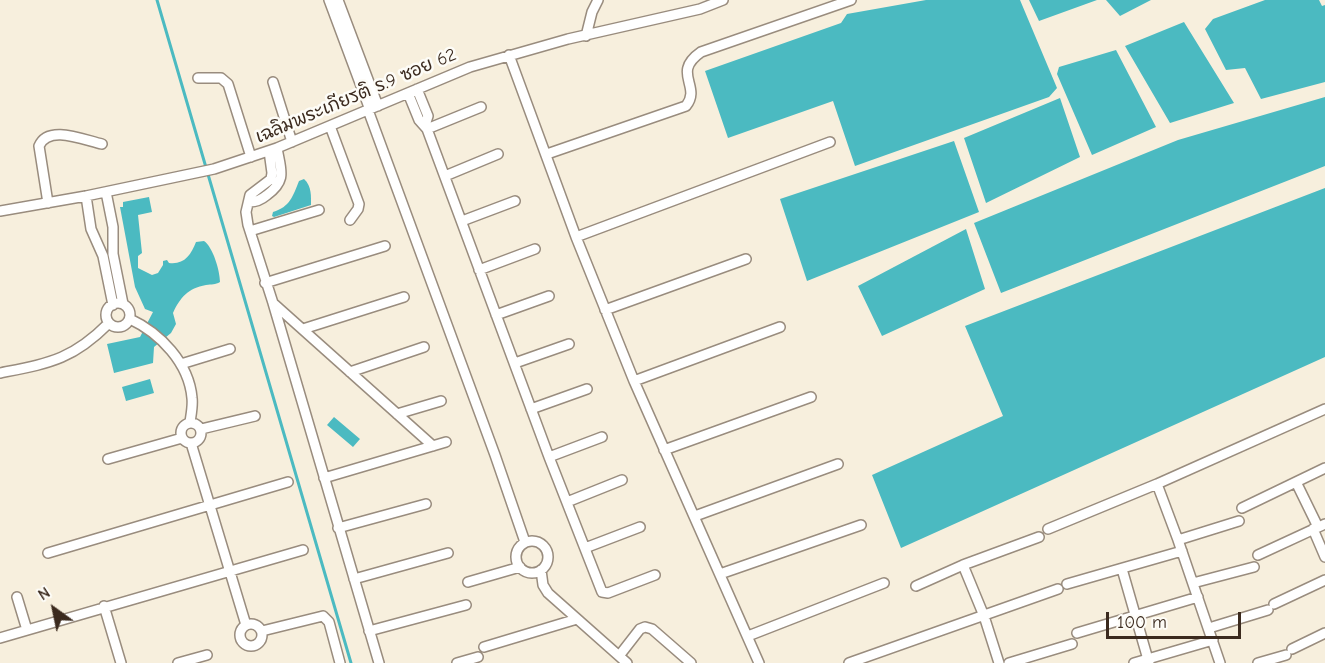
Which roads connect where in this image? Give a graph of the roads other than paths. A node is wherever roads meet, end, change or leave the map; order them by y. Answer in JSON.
{"nodes":[{"id":1,"x":329,"y":0,"type":"edge"},
{"id":2,"x":338,"y":0,"type":"edge"},
{"id":3,"x":598,"y":0,"type":"edge"},
{"id":4,"x":723,"y":0,"type":"edge"},
{"id":5,"x":851,"y":0,"type":"edge"},
{"id":6,"x":586,"y":36,"type":"junction"},
{"id":7,"x":509,"y":55,"type":"junction"},
{"id":8,"x":198,"y":78,"type":"dead end"},
{"id":9,"x":273,"y":82,"type":"dead end"},
{"id":10,"x":417,"y":89,"type":"junction"},
{"id":11,"x":408,"y":93,"type":"junction"},
{"id":12,"x":481,"y":107,"type":"dead end"},
{"id":13,"x":372,"y":109,"type":"junction"},
{"id":14,"x":330,"y":126,"type":"junction"},
{"id":15,"x":426,"y":127,"type":"junction"},
{"id":16,"x":292,"y":142,"type":"junction"},
{"id":17,"x":830,"y":142,"type":"dead end"},
{"id":18,"x":102,"y":144,"type":"dead end"},
{"id":19,"x":273,"y":150,"type":"junction"},
{"id":20,"x":498,"y":154,"type":"dead end"},
{"id":21,"x":547,"y":154,"type":"junction"},
{"id":22,"x":251,"y":157,"type":"junction"},
{"id":23,"x":445,"y":176,"type":"junction"},
{"id":24,"x":106,"y":192,"type":"junction"},
{"id":25,"x":86,"y":196,"type":"junction"},
{"id":26,"x":515,"y":201,"type":"dead end"},
{"id":27,"x":48,"y":203,"type":"junction"},
{"id":28,"x":319,"y":210,"type":"dead end"},
{"id":29,"x":0,"y":211,"type":"edge"},
{"id":30,"x":350,"y":220,"type":"dead end"},
{"id":31,"x":462,"y":221,"type":"junction"},
{"id":32,"x":250,"y":231,"type":"junction"},
{"id":33,"x":576,"y":237,"type":"junction"},
{"id":34,"x":385,"y":246,"type":"dead end"},
{"id":35,"x":535,"y":249,"type":"dead end"},
{"id":36,"x":108,"y":255,"type":"junction"},
{"id":37,"x":747,"y":259,"type":"dead end"},
{"id":38,"x":479,"y":270,"type":"junction"},
{"id":39,"x":265,"y":283,"type":"junction"},
{"id":40,"x":549,"y":296,"type":"dead end"},
{"id":41,"x":404,"y":297,"type":"dead end"},
{"id":42,"x":273,"y":303,"type":"junction"},
{"id":43,"x":118,"y":304,"type":"junction"},
{"id":44,"x":605,"y":310,"type":"junction"},
{"id":45,"x":496,"y":315,"type":"junction"},
{"id":46,"x":130,"y":319,"type":"junction"},
{"id":47,"x":109,"y":323,"type":"junction"},
{"id":48,"x":780,"y":327,"type":"dead end"},
{"id":49,"x":303,"y":329,"type":"junction"},
{"id":50,"x":569,"y":344,"type":"dead end"},
{"id":51,"x":424,"y":347,"type":"dead end"},
{"id":52,"x":230,"y":349,"type":"dead end"},
{"id":53,"x":515,"y":363,"type":"junction"},
{"id":54,"x":181,"y":364,"type":"junction"},
{"id":55,"x":350,"y":372,"type":"junction"},
{"id":56,"x":0,"y":373,"type":"edge"},
{"id":57,"x":634,"y":381,"type":"junction"},
{"id":58,"x":587,"y":389,"type":"dead end"},
{"id":59,"x":811,"y":398,"type":"dead end"},
{"id":60,"x":441,"y":401,"type":"dead end"},
{"id":61,"x":531,"y":409,"type":"junction"},
{"id":62,"x":1325,"y":409,"type":"edge"},
{"id":63,"x":398,"y":414,"type":"junction"},
{"id":64,"x":255,"y":416,"type":"dead end"},
{"id":65,"x":190,"y":422,"type":"junction"},
{"id":66,"x":201,"y":429,"type":"junction"},
{"id":67,"x":602,"y":437,"type":"dead end"},
{"id":68,"x":182,"y":438,"type":"junction"},
{"id":69,"x":446,"y":442,"type":"dead end"},
{"id":70,"x":191,"y":443,"type":"junction"},
{"id":71,"x":433,"y":446,"type":"junction"},
{"id":72,"x":664,"y":450,"type":"junction"},
{"id":73,"x":549,"y":458,"type":"junction"},
{"id":74,"x":108,"y":459,"type":"dead end"},
{"id":75,"x":838,"y":464,"type":"dead end"},
{"id":76,"x":1325,"y":468,"type":"edge"},
{"id":77,"x":324,"y":478,"type":"junction"},
{"id":78,"x":622,"y":480,"type":"dead end"},
{"id":79,"x":288,"y":482,"type":"dead end"},
{"id":80,"x":1296,"y":482,"type":"junction"},
{"id":81,"x":1157,"y":484,"type":"junction"},
{"id":82,"x":567,"y":502,"type":"junction"},
{"id":83,"x":426,"y":504,"type":"dead end"},
{"id":84,"x":209,"y":505,"type":"junction"},
{"id":85,"x":1242,"y":508,"type":"dead end"},
{"id":86,"x":694,"y":516,"type":"junction"},
{"id":87,"x":1239,"y":521,"type":"dead end"},
{"id":88,"x":861,"y":525,"type":"dead end"},
{"id":89,"x":639,"y":527,"type":"dead end"},
{"id":90,"x":1319,"y":527,"type":"edge"},
{"id":91,"x":339,"y":528,"type":"junction"},
{"id":92,"x":1048,"y":529,"type":"dead end"},
{"id":93,"x":1040,"y":537,"type":"dead end"},
{"id":94,"x":1178,"y":540,"type":"junction"},
{"id":95,"x":525,"y":542,"type":"junction"},
{"id":96,"x":585,"y":548,"type":"junction"},
{"id":97,"x":303,"y":550,"type":"dead end"},
{"id":98,"x":1182,"y":551,"type":"junction"},
{"id":99,"x":48,"y":553,"type":"dead end"},
{"id":100,"x":448,"y":553,"type":"dead end"},
{"id":101,"x":1258,"y":555,"type":"dead end"},
{"id":102,"x":1325,"y":556,"type":"edge"},
{"id":103,"x":963,"y":565,"type":"junction"},
{"id":104,"x":520,"y":567,"type":"junction"},
{"id":105,"x":1254,"y":567,"type":"dead end"},
{"id":106,"x":1122,"y":568,"type":"junction"},
{"id":107,"x":229,"y":570,"type":"junction"},
{"id":108,"x":541,"y":570,"type":"junction"},
{"id":109,"x":720,"y":574,"type":"junction"},
{"id":110,"x":655,"y":575,"type":"dead end"},
{"id":111,"x":354,"y":579,"type":"junction"},
{"id":112,"x":1325,"y":580,"type":"edge"},
{"id":113,"x":468,"y":582,"type":"dead end"},
{"id":114,"x":884,"y":583,"type":"dead end"},
{"id":115,"x":1193,"y":583,"type":"junction"},
{"id":116,"x":1067,"y":584,"type":"dead end"},
{"id":117,"x":916,"y":586,"type":"dead end"},
{"id":118,"x":1058,"y":589,"type":"dead end"},
{"id":119,"x":17,"y":597,"type":"dead end"},
{"id":120,"x":1198,"y":597,"type":"junction"},
{"id":121,"x":466,"y":605,"type":"dead end"},
{"id":122,"x":104,"y":606,"type":"junction"},
{"id":123,"x":984,"y":616,"type":"junction"},
{"id":124,"x":1136,"y":616,"type":"junction"},
{"id":125,"x":577,"y":619,"type":"junction"},
{"id":126,"x":246,"y":625,"type":"junction"},
{"id":127,"x":1209,"y":628,"type":"junction"},
{"id":128,"x":27,"y":630,"type":"junction"},
{"id":129,"x":262,"y":631,"type":"junction"},
{"id":130,"x":369,"y":631,"type":"junction"},
{"id":131,"x":1077,"y":633,"type":"dead end"},
{"id":132,"x":1325,"y":633,"type":"edge"},
{"id":133,"x":748,"y":636,"type":"junction"},
{"id":134,"x":0,"y":638,"type":"edge"},
{"id":135,"x":1213,"y":640,"type":"junction"},
{"id":136,"x":1072,"y":644,"type":"dead end"},
{"id":137,"x":484,"y":647,"type":"dead end"},
{"id":138,"x":207,"y":655,"type":"dead end"},
{"id":139,"x":619,"y":656,"type":"junction"},
{"id":140,"x":478,"y":657,"type":"dead end"},
{"id":141,"x":1149,"y":661,"type":"edge"},
{"id":142,"x":121,"y":663,"type":"edge"},
{"id":143,"x":178,"y":663,"type":"edge"},
{"id":144,"x":340,"y":663,"type":"edge"},
{"id":145,"x":379,"y":663,"type":"edge"},
{"id":146,"x":457,"y":663,"type":"edge"},
{"id":147,"x":627,"y":663,"type":"edge"},
{"id":148,"x":691,"y":663,"type":"edge"},
{"id":149,"x":759,"y":663,"type":"edge"},
{"id":150,"x":849,"y":663,"type":"edge"},
{"id":151,"x":999,"y":663,"type":"edge"},
{"id":152,"x":1010,"y":663,"type":"edge"},
{"id":153,"x":1134,"y":663,"type":"edge"},
{"id":154,"x":1221,"y":663,"type":"edge"},
{"id":155,"x":1258,"y":663,"type":"edge"}],
"edges":[{"from":1,"to":13,"type":"street"},
{"from":2,"to":13,"type":"street"},
{"from":3,"to":6,"type":"street"},
{"from":4,"to":6,"type":"street","name":"เฉลิมพระเกียรติ ร.9 ซอย 62"},
{"from":5,"to":21,"type":"street"},
{"from":6,"to":7,"type":"street","name":"เฉลิมพระเกียรติ ร.9 ซอย 62"},
{"from":7,"to":10,"type":"street","name":"เฉลิมพระเกียรติ ร.9 ซอย 62"},
{"from":7,"to":21,"type":"street"},
{"from":8,"to":22,"type":"street"},
{"from":9,"to":16,"type":"street"},
{"from":10,"to":11,"type":"street","name":"เฉลิมพระเกียรติ ร.9 ซอย 62"},
{"from":10,"to":15,"type":"street"},
{"from":11,"to":13,"type":"street","name":"เฉลิมพระเกียรติ ร.9 ซอย 62"},
{"from":11,"to":15,"type":"street"},
{"from":12,"to":15,"type":"street"},
{"from":13,"to":14,"type":"street","name":"เฉลิมพระเกียรติ ร.9 ซอย 62"},
{"from":13,"to":95,"type":"street"},
{"from":14,"to":16,"type":"street","name":"เฉลิมพระเกียรติ ร.9 ซอย 62"},
{"from":14,"to":30,"type":"street"},
{"from":15,"to":23,"type":"street"},
{"from":16,"to":19,"type":"street","name":"เฉลิมพระเกียรติ ร.9 ซอย 62"},
{"from":17,"to":33,"type":"street"},
{"from":18,"to":27,"type":"street"},
{"from":19,"to":22,"type":"street","name":"เฉลิมพระเกียรติ ร.9 ซอย 62"},
{"from":19,"to":32,"type":"street"},
{"from":20,"to":23,"type":"street"},
{"from":21,"to":33,"type":"street"},
{"from":22,"to":24,"type":"street","name":"เฉลิมพระเกียรติ ร.9 ซอย 62"},
{"from":23,"to":31,"type":"street"},
{"from":24,"to":25,"type":"street","name":"เฉลิมพระเกียรติ ร.9 ซอย 62"},
{"from":24,"to":36,"type":"street"},
{"from":25,"to":27,"type":"street","name":"เฉลิมพระเกียรติ ร.9 ซอย 62"},
{"from":25,"to":36,"type":"street"},
{"from":26,"to":31,"type":"street"},
{"from":27,"to":29,"type":"street","name":"เฉลิมพระเกียรติ ร.9 ซอย 62"},
{"from":28,"to":32,"type":"street"},
{"from":31,"to":38,"type":"street"},
{"from":32,"to":39,"type":"street"},
{"from":33,"to":44,"type":"street"},
{"from":34,"to":39,"type":"street"},
{"from":35,"to":38,"type":"street"},
{"from":36,"to":43,"type":"street"},
{"from":37,"to":44,"type":"street"},
{"from":38,"to":45,"type":"street"},
{"from":39,"to":42,"type":"street"},
{"from":40,"to":45,"type":"street"},
{"from":41,"to":49,"type":"street"},
{"from":42,"to":49,"type":"street"},
{"from":42,"to":77,"type":"street"},
{"from":43,"to":46,"type":"street"},
{"from":43,"to":47,"type":"street"},
{"from":44,"to":57,"type":"street"},
{"from":45,"to":53,"type":"street"},
{"from":46,"to":47,"type":"street"},
{"from":46,"to":54,"type":"street"},
{"from":47,"to":56,"type":"street"},
{"from":48,"to":57,"type":"street"},
{"from":49,"to":55,"type":"street"},
{"from":50,"to":53,"type":"street"},
{"from":51,"to":55,"type":"street"},
{"from":52,"to":54,"type":"street"},
{"from":53,"to":61,"type":"street"},
{"from":54,"to":65,"type":"street"},
{"from":55,"to":63,"type":"street"},
{"from":57,"to":72,"type":"street"},
{"from":58,"to":61,"type":"street"},
{"from":59,"to":72,"type":"street"},
{"from":60,"to":63,"type":"street"},
{"from":61,"to":73,"type":"street"},
{"from":62,"to":81,"type":"street"},
{"from":63,"to":71,"type":"street"},
{"from":64,"to":66,"type":"street"},
{"from":65,"to":66,"type":"street"},
{"from":65,"to":68,"type":"street"},
{"from":66,"to":70,"type":"street"},
{"from":67,"to":73,"type":"street"},
{"from":68,"to":70,"type":"street"},
{"from":68,"to":74,"type":"street"},
{"from":69,"to":71,"type":"street"},
{"from":70,"to":84,"type":"street"},
{"from":71,"to":77,"type":"street"},
{"from":72,"to":86,"type":"street"},
{"from":73,"to":82,"type":"street"},
{"from":75,"to":86,"type":"street"},
{"from":76,"to":80,"type":"street"},
{"from":77,"to":91,"type":"street"},
{"from":78,"to":82,"type":"street"},
{"from":79,"to":84,"type":"street"},
{"from":80,"to":85,"type":"street"},
{"from":80,"to":90,"type":"street"},
{"from":81,"to":92,"type":"street"},
{"from":81,"to":94,"type":"street"},
{"from":82,"to":96,"type":"street"},
{"from":83,"to":91,"type":"street"},
{"from":84,"to":99,"type":"street"},
{"from":84,"to":107,"type":"street"},
{"from":86,"to":109,"type":"street"},
{"from":87,"to":94,"type":"street"},
{"from":88,"to":109,"type":"street"},
{"from":89,"to":96,"type":"street"},
{"from":90,"to":101,"type":"street"},
{"from":90,"to":102,"type":"street"},
{"from":91,"to":111,"type":"street"},
{"from":93,"to":103,"type":"street"},
{"from":94,"to":98,"type":"street"},
{"from":95,"to":104,"type":"street"},
{"from":95,"to":108,"type":"street"},
{"from":96,"to":110,"type":"street"},
{"from":97,"to":107,"type":"street"},
{"from":98,"to":106,"type":"street"},
{"from":98,"to":115,"type":"street"},
{"from":100,"to":111,"type":"street"},
{"from":103,"to":117,"type":"street"},
{"from":103,"to":123,"type":"street"},
{"from":104,"to":108,"type":"street"},
{"from":104,"to":113,"type":"street"},
{"from":105,"to":115,"type":"street"},
{"from":106,"to":116,"type":"street"},
{"from":106,"to":124,"type":"street"},
{"from":107,"to":122,"type":"street"},
{"from":107,"to":126,"type":"street"},
{"from":108,"to":125,"type":"street"},
{"from":109,"to":133,"type":"street"},
{"from":111,"to":130,"type":"street"},
{"from":112,"to":127,"type":"street"},
{"from":114,"to":133,"type":"street"},
{"from":115,"to":120,"type":"street"},
{"from":118,"to":123,"type":"street"},
{"from":119,"to":128,"type":"street"},
{"from":120,"to":124,"type":"street"},
{"from":120,"to":127,"type":"street"},
{"from":121,"to":130,"type":"street"},
{"from":122,"to":128,"type":"street"},
{"from":122,"to":142,"type":"street"},
{"from":123,"to":150,"type":"street"},
{"from":123,"to":151,"type":"street"},
{"from":124,"to":131,"type":"street"},
{"from":124,"to":141,"type":"street"},
{"from":125,"to":137,"type":"street"},
{"from":125,"to":139,"type":"street"},
{"from":126,"to":129,"type":"street"},
{"from":126,"to":129,"type":"street"},
{"from":127,"to":135,"type":"street"},
{"from":128,"to":134,"type":"street"},
{"from":129,"to":144,"type":"street"},
{"from":130,"to":145,"type":"street"},
{"from":132,"to":155,"type":"street"},
{"from":133,"to":149,"type":"street"},
{"from":135,"to":141,"type":"street"},
{"from":135,"to":154,"type":"street"},
{"from":136,"to":152,"type":"street"},
{"from":138,"to":143,"type":"street"},
{"from":139,"to":147,"type":"street"},
{"from":139,"to":148,"type":"street"},
{"from":140,"to":146,"type":"street"},
{"from":141,"to":153,"type":"street"}]}
